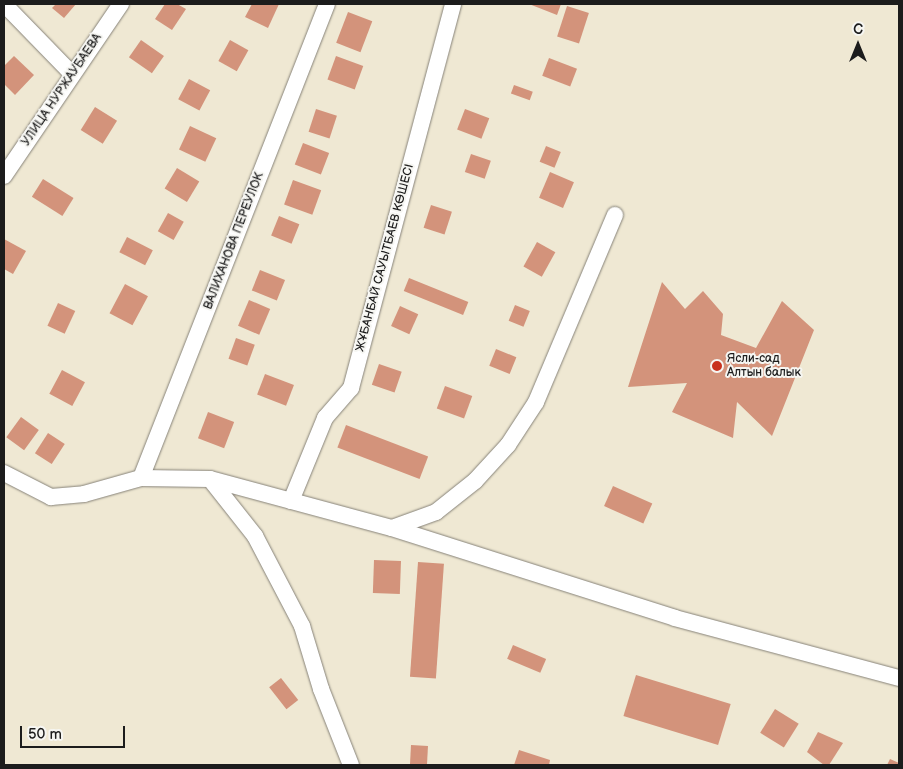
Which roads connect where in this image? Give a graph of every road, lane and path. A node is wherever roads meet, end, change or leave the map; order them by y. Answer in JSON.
{"nodes":[{"id":1,"x":4,"y":4,"type":"edge"},
{"id":2,"x":122,"y":4,"type":"edge"},
{"id":3,"x":327,"y":4,"type":"edge"},
{"id":4,"x":453,"y":4,"type":"edge"},
{"id":5,"x":72,"y":74,"type":"junction"},
{"id":6,"x":4,"y":176,"type":"edge"},
{"id":7,"x":615,"y":215,"type":"dead end"},
{"id":8,"x":4,"y":473,"type":"edge"},
{"id":9,"x":141,"y":478,"type":"junction"},
{"id":10,"x":210,"y":479,"type":"junction"},
{"id":11,"x":291,"y":501,"type":"junction"},
{"id":12,"x":392,"y":528,"type":"junction"},
{"id":13,"x":899,"y":678,"type":"edge"},
{"id":14,"x":351,"y":765,"type":"edge"}],
"edges":[{"from":1,"to":5,"type":"street"},
{"from":2,"to":5,"type":"street","name":"УЛИЦА НУРЖАУБАЕВА"},
{"from":3,"to":9,"type":"street","name":"ВАЛИХАНОВА ПЕРЕУЛОК"},
{"from":4,"to":11,"type":"street","name":"ЖҰБАНБАЙ САУЫТБАЕВ КӨШЕСІ"},
{"from":5,"to":6,"type":"street","name":"УЛИЦА НУРЖАУБАЕВА"},
{"from":7,"to":12,"type":"street"},
{"from":8,"to":9,"type":"street"},
{"from":9,"to":10,"type":"street"},
{"from":10,"to":11,"type":"street"},
{"from":10,"to":14,"type":"street"},
{"from":11,"to":12,"type":"street"},
{"from":12,"to":13,"type":"street"}]}
